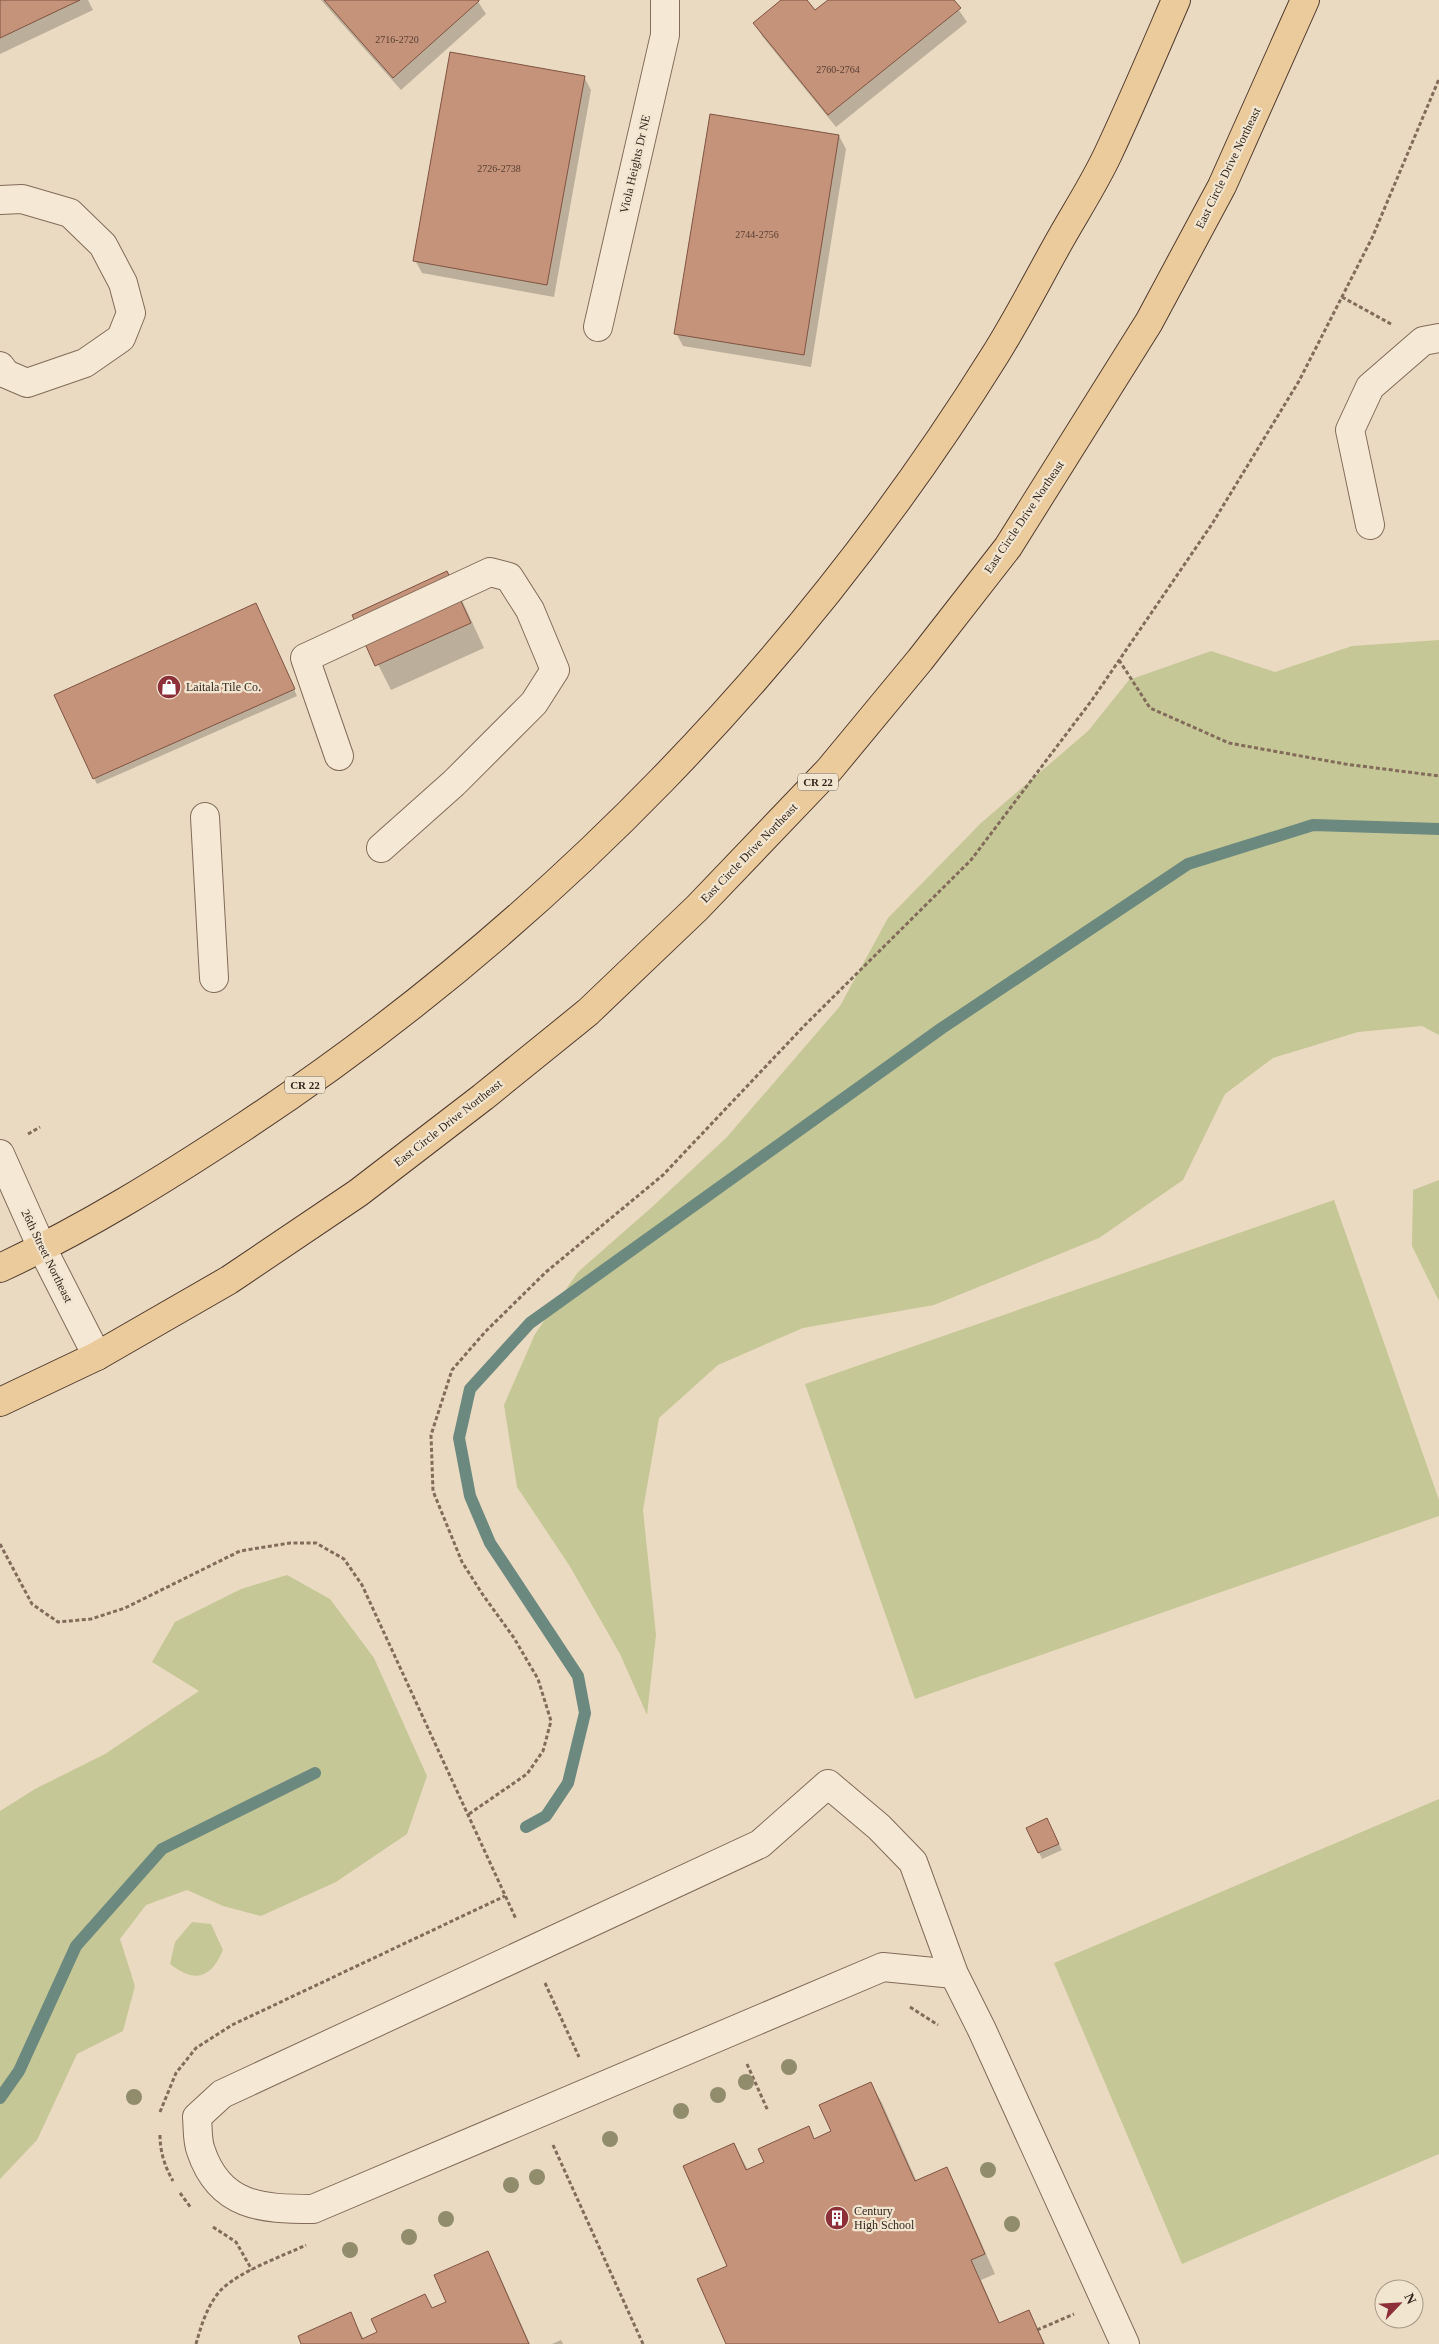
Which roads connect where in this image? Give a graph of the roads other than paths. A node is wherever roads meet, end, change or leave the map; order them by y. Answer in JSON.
{"nodes":[{"id":1,"x":665,"y":0,"type":"edge"},
{"id":2,"x":1176,"y":0,"type":"edge"},
{"id":3,"x":1305,"y":0,"type":"edge"},
{"id":4,"x":0,"y":200,"type":"edge"},
{"id":5,"x":598,"y":326,"type":"dead end"},
{"id":6,"x":1431,"y":339,"type":"edge"},
{"id":7,"x":0,"y":366,"type":"edge"},
{"id":8,"x":1370,"y":525,"type":"dead end"},
{"id":9,"x":339,"y":756,"type":"dead end"},
{"id":10,"x":205,"y":817,"type":"dead end"},
{"id":11,"x":381,"y":848,"type":"dead end"},
{"id":12,"x":214,"y":978,"type":"dead end"},
{"id":13,"x":0,"y":1154,"type":"edge"},
{"id":14,"x":42,"y":1248,"type":"junction"},
{"id":15,"x":0,"y":1268,"type":"edge"},
{"id":16,"x":97,"y":1356,"type":"junction"},
{"id":17,"x":0,"y":1402,"type":"edge"},
{"id":18,"x":954,"y":1974,"type":"junction"},
{"id":19,"x":1125,"y":2344,"type":"edge"}],
"edges":[{"from":1,"to":5,"type":"street","name":"Viola Heights Dr NE"},
{"from":2,"to":14,"type":"main road","number":"CR 22"},
{"from":3,"to":16,"type":"main road","name":"East Circle Drive Northeast","number":"CR 22"},
{"from":4,"to":7,"type":"street"},
{"from":6,"to":8,"type":"street"},
{"from":9,"to":11,"type":"street"},
{"from":10,"to":12,"type":"street"},
{"from":13,"to":14,"type":"street","name":"26th Street Northeast"},
{"from":14,"to":15,"type":"main road","number":"CR 22"},
{"from":14,"to":16,"type":"street","name":"26th Street Northeast"},
{"from":16,"to":17,"type":"main road","name":"East Circle Drive Northeast","number":"CR 22"},
{"from":18,"to":18,"type":"street"},
{"from":18,"to":19,"type":"street"}]}
